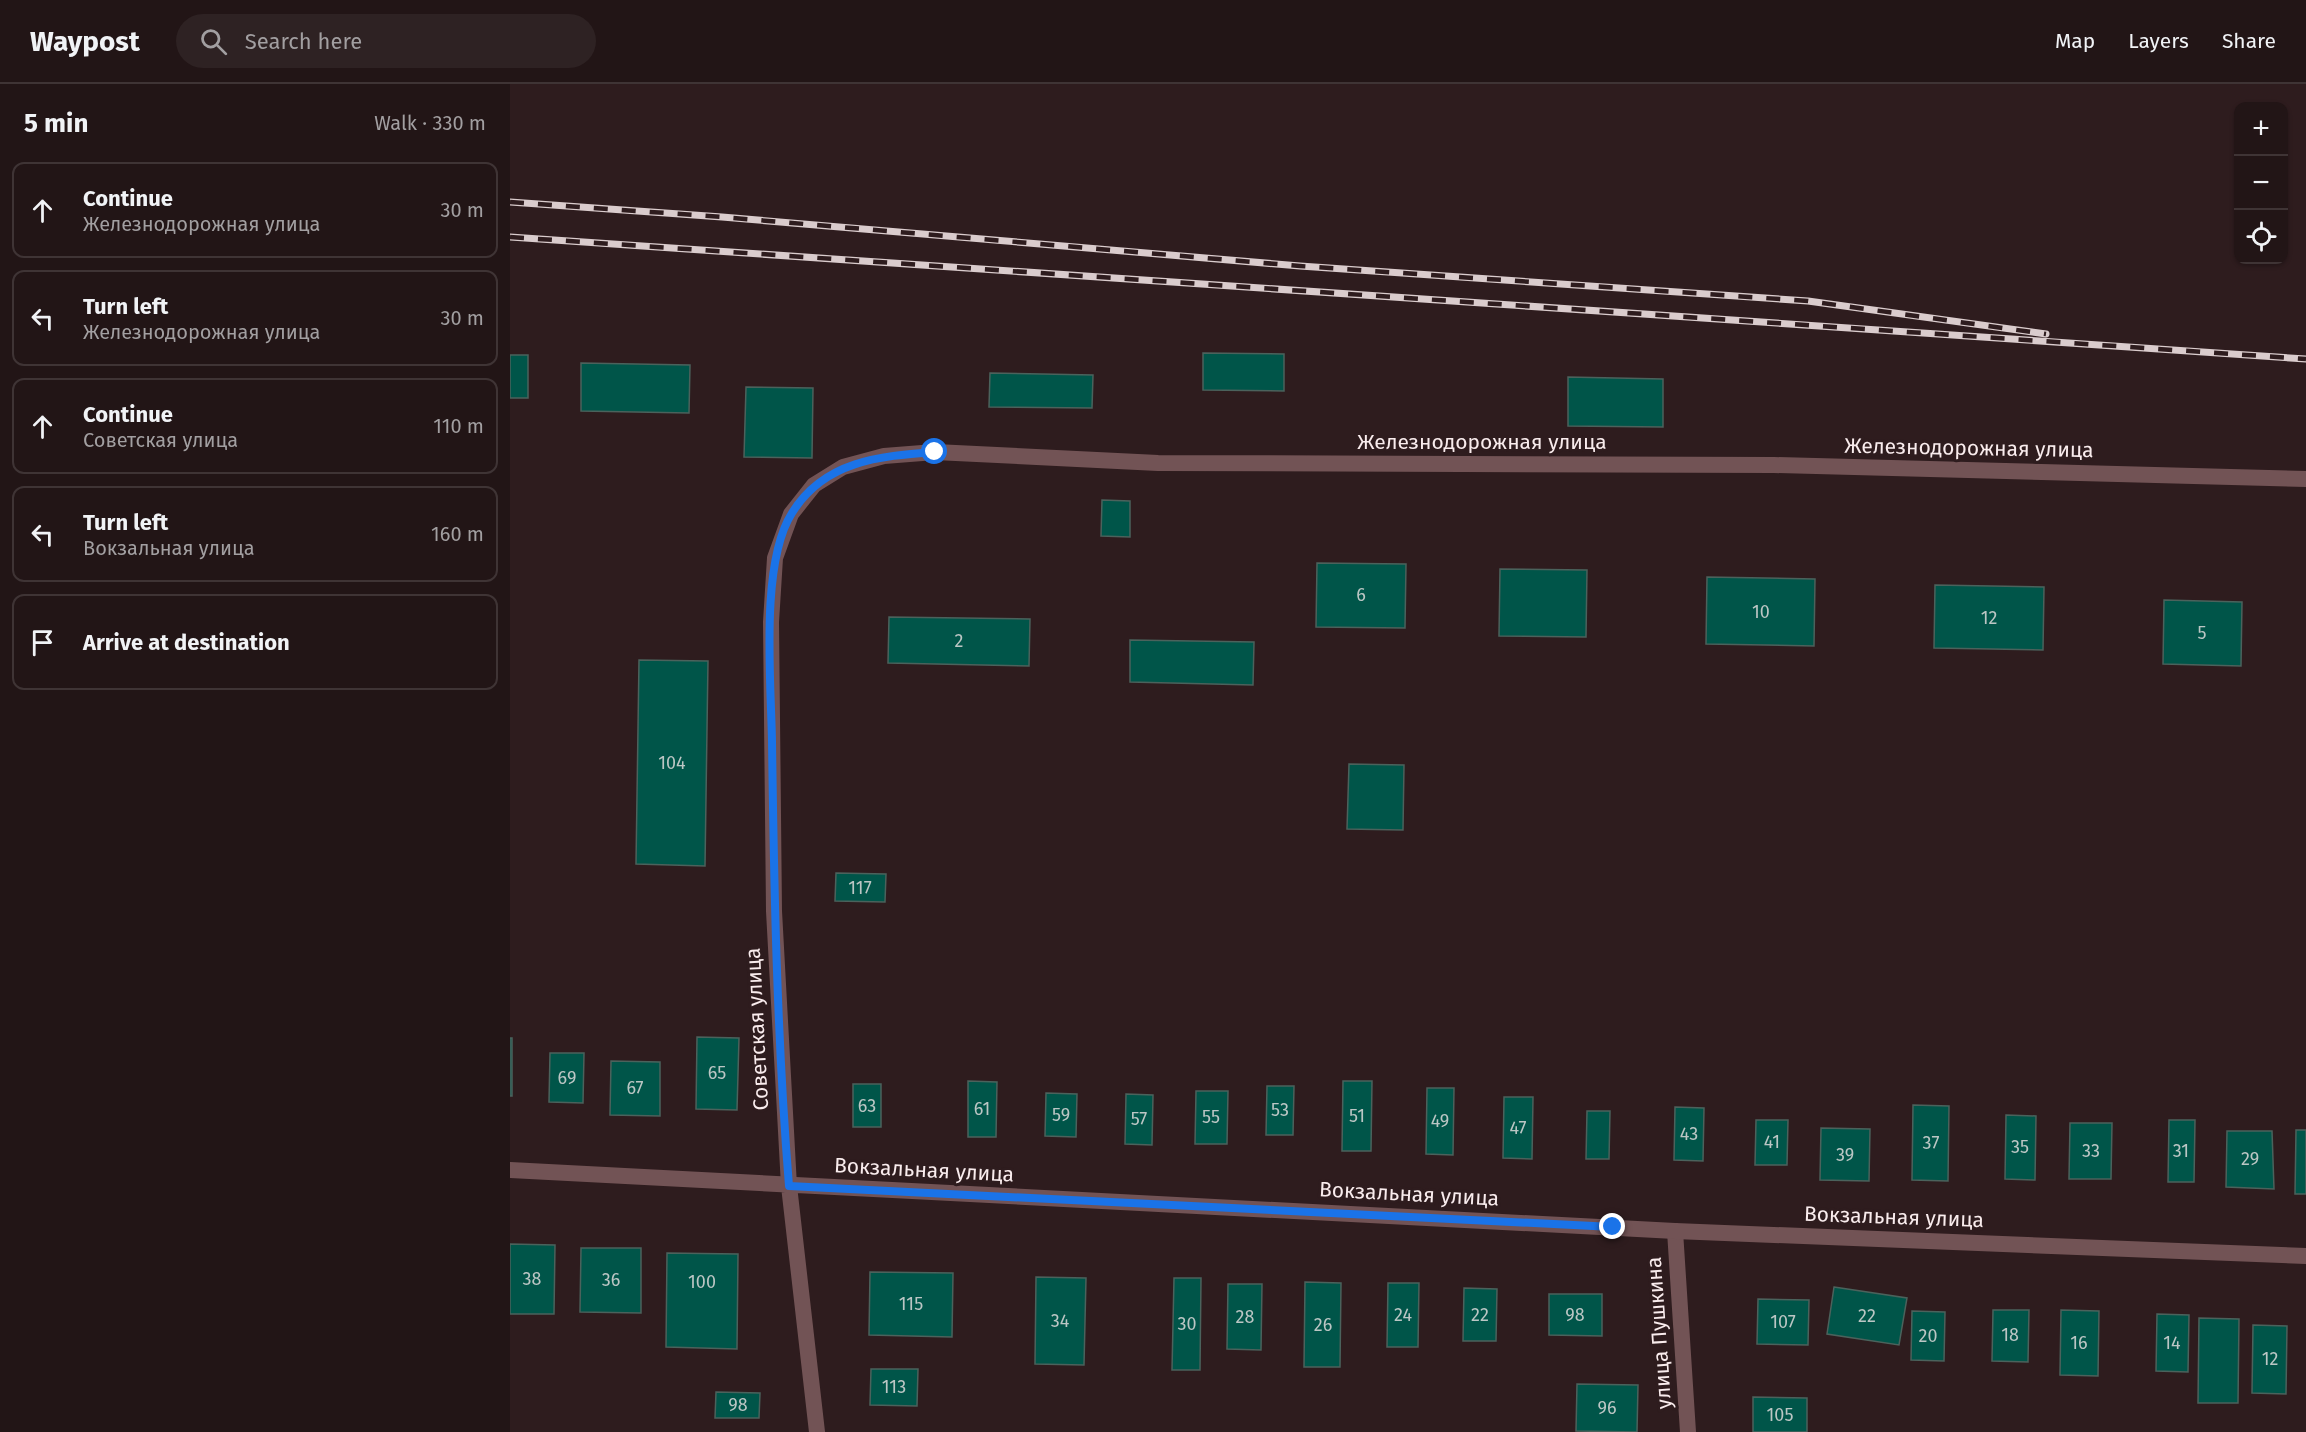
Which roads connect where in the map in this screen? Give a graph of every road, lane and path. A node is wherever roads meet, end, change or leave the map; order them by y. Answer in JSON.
{"nodes":[{"id":1,"x":2306,"y":479,"type":"edge"},
{"id":2,"x":771,"y":622,"type":"joint"},
{"id":3,"x":510,"y":1170,"type":"edge"},
{"id":4,"x":789,"y":1186,"type":"junction"},
{"id":5,"x":1675,"y":1231,"type":"junction"},
{"id":6,"x":2306,"y":1256,"type":"edge"},
{"id":7,"x":817,"y":1432,"type":"edge"},
{"id":8,"x":1688,"y":1432,"type":"edge"}],
"edges":[{"from":1,"to":2,"type":"street","name":"Железнодорожная улица"},
{"from":2,"to":4,"type":"street","name":"Советская улица"},
{"from":3,"to":4,"type":"street","name":"Вокзальная улица"},
{"from":4,"to":5,"type":"street","name":"Вокзальная улица"},
{"from":4,"to":7,"type":"street","name":"Советская улица"},
{"from":5,"to":6,"type":"street","name":"Вокзальная улица"},
{"from":5,"to":8,"type":"street","name":"улица Пушкина"}]}
